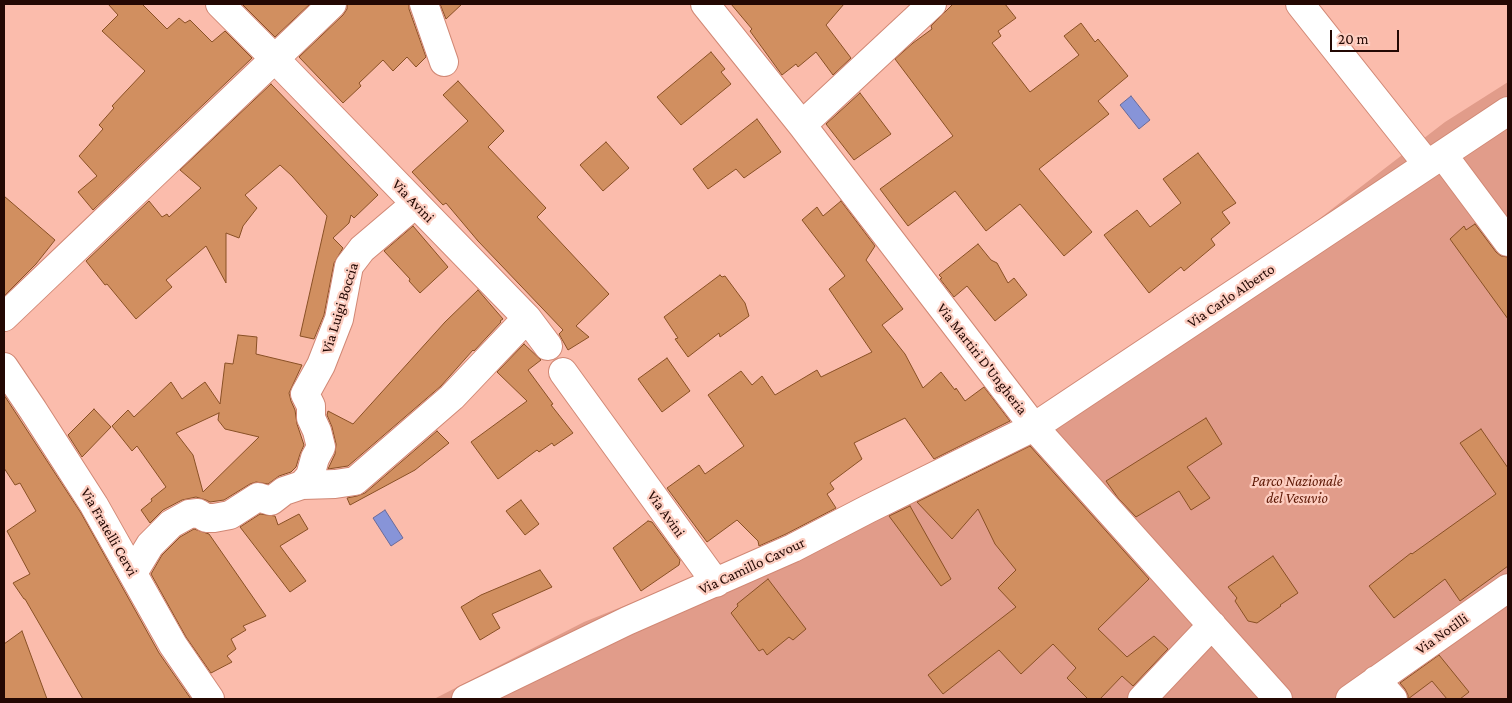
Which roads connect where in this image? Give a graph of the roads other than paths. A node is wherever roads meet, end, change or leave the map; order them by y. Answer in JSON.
{"nodes":[{"id":1,"x":220,"y":4,"type":"edge"},
{"id":2,"x":332,"y":4,"type":"edge"},
{"id":3,"x":424,"y":4,"type":"edge"},
{"id":4,"x":705,"y":4,"type":"edge"},
{"id":5,"x":932,"y":4,"type":"edge"},
{"id":6,"x":1300,"y":4,"type":"edge"},
{"id":7,"x":276,"y":59,"type":"junction"},
{"id":8,"x":444,"y":62,"type":"dead end"},
{"id":9,"x":1508,"y":111,"type":"edge"},
{"id":10,"x":802,"y":125,"type":"junction"},
{"id":11,"x":1435,"y":159,"type":"junction"},
{"id":12,"x":415,"y":204,"type":"junction"},
{"id":13,"x":1508,"y":242,"type":"edge"},
{"id":14,"x":4,"y":317,"type":"edge"},
{"id":15,"x":527,"y":318,"type":"junction"},
{"id":16,"x":548,"y":346,"type":"dead end"},
{"id":17,"x":4,"y":367,"type":"edge"},
{"id":18,"x":563,"y":372,"type":"dead end"},
{"id":19,"x":1034,"y":427,"type":"junction"},
{"id":20,"x":302,"y":485,"type":"junction"},
{"id":21,"x":133,"y":573,"type":"junction"},
{"id":22,"x":716,"y":583,"type":"junction"},
{"id":23,"x":1508,"y":588,"type":"edge"},
{"id":24,"x":1212,"y":625,"type":"junction"},
{"id":25,"x":1384,"y":690,"type":"edge"},
{"id":26,"x":210,"y":699,"type":"edge"},
{"id":27,"x":466,"y":699,"type":"edge"},
{"id":28,"x":1142,"y":699,"type":"edge"},
{"id":29,"x":1278,"y":699,"type":"edge"},
{"id":30,"x":1350,"y":699,"type":"edge"}],
"edges":[{"from":1,"to":7,"type":"street","name":"Via Avini"},
{"from":2,"to":7,"type":"street"},
{"from":3,"to":8,"type":"street"},
{"from":4,"to":10,"type":"street","name":"Via Martiri D'Ungheria"},
{"from":5,"to":10,"type":"street"},
{"from":6,"to":11,"type":"street"},
{"from":7,"to":12,"type":"street","name":"Via Avini"},
{"from":7,"to":14,"type":"street"},
{"from":9,"to":11,"type":"street","name":"Via Carlo Alberto"},
{"from":10,"to":19,"type":"street","name":"Via Martiri D'Ungheria"},
{"from":11,"to":13,"type":"street"},
{"from":11,"to":19,"type":"street","name":"Via Carlo Alberto"},
{"from":12,"to":15,"type":"street","name":"Via Avini"},
{"from":12,"to":20,"type":"street","name":"Via Luigi Boccia"},
{"from":15,"to":16,"type":"street","name":"Via Avini"},
{"from":15,"to":20,"type":"street"},
{"from":17,"to":21,"type":"street","name":"Via Fratelli Cervi"},
{"from":18,"to":22,"type":"street","name":"Via Avini"},
{"from":19,"to":22,"type":"street","name":"Via Camillo Cavour"},
{"from":19,"to":24,"type":"street","name":"Via Martiri D'Ungheria"},
{"from":20,"to":21,"type":"street"},
{"from":21,"to":26,"type":"street","name":"Via Fratelli Cervi"},
{"from":22,"to":27,"type":"street","name":"Via Camillo Cavour"},
{"from":23,"to":25,"type":"street","name":"Via Notilli"},
{"from":24,"to":28,"type":"street"},
{"from":24,"to":29,"type":"street","name":"Via Martiri D'Ungheria"},
{"from":25,"to":30,"type":"street","name":"Via Notilli"}]}
